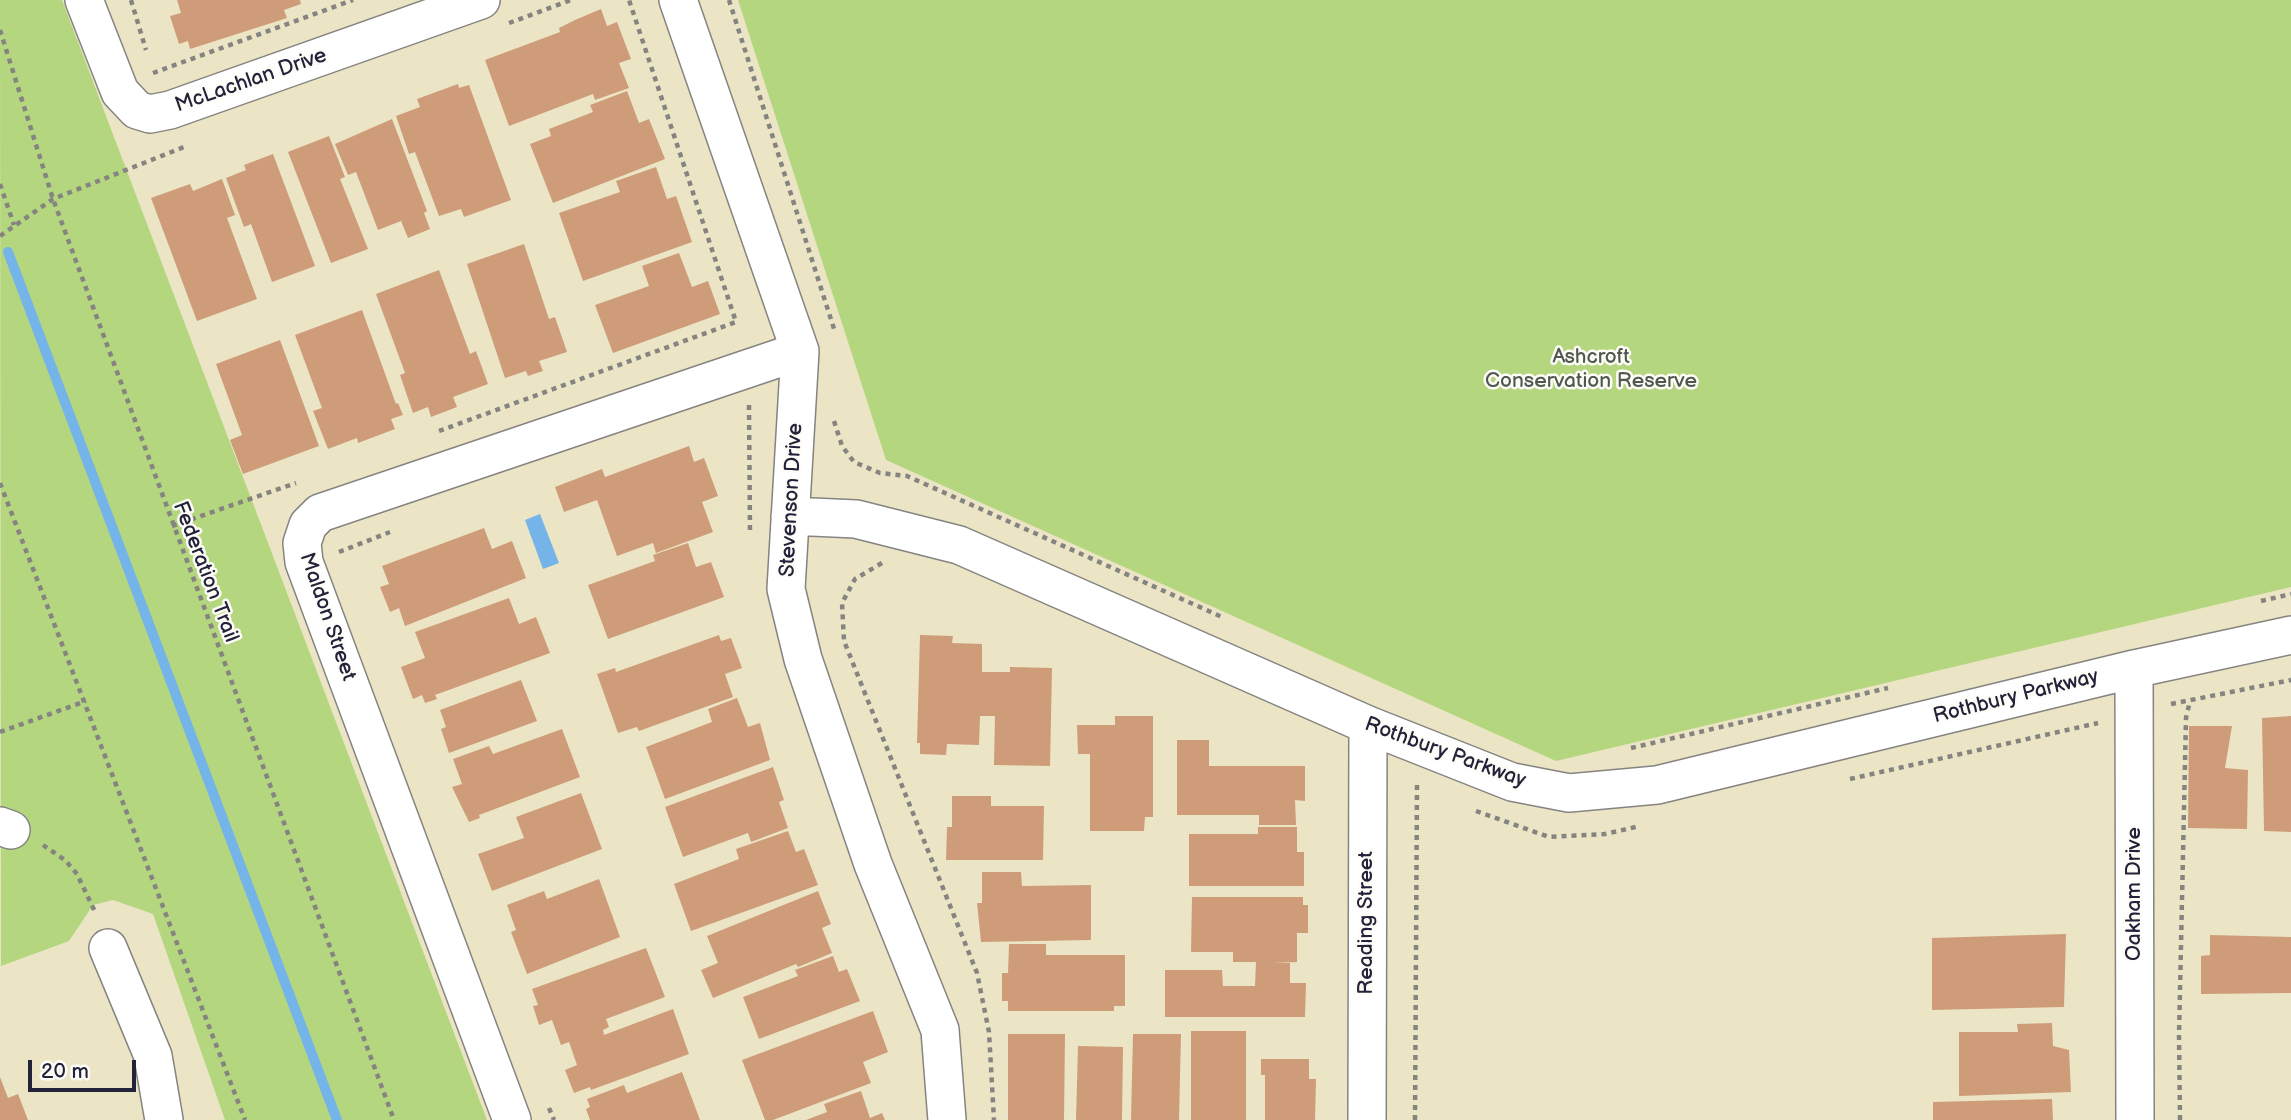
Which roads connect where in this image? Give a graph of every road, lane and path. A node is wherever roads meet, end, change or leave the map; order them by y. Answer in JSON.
{"nodes":[{"id":1,"x":84,"y":0,"type":"edge"},
{"id":2,"x":131,"y":0,"type":"edge"},
{"id":3,"x":353,"y":0,"type":"edge"},
{"id":4,"x":481,"y":0,"type":"edge"},
{"id":5,"x":629,"y":0,"type":"edge"},
{"id":6,"x":678,"y":0,"type":"edge"},
{"id":7,"x":729,"y":0,"type":"edge"},
{"id":8,"x":0,"y":30,"type":"edge"},
{"id":9,"x":177,"y":150,"type":"dead end"},
{"id":10,"x":0,"y":184,"type":"edge"},
{"id":11,"x":52,"y":199,"type":"junction"},
{"id":12,"x":14,"y":225,"type":"junction"},
{"id":13,"x":0,"y":236,"type":"edge"},
{"id":14,"x":835,"y":341,"type":"dead end"},
{"id":15,"x":800,"y":351,"type":"junction"},
{"id":16,"x":833,"y":417,"type":"dead end"},
{"id":17,"x":435,"y":432,"type":"dead end"},
{"id":18,"x":304,"y":480,"type":"dead end"},
{"id":19,"x":0,"y":483,"type":"edge"},
{"id":20,"x":789,"y":516,"type":"junction"},
{"id":21,"x":172,"y":526,"type":"junction"},
{"id":22,"x":886,"y":561,"type":"dead end"},
{"id":23,"x":2291,"y":594,"type":"edge"},
{"id":24,"x":2251,"y":603,"type":"dead end"},
{"id":25,"x":1224,"y":618,"type":"dead end"},
{"id":26,"x":2291,"y":635,"type":"edge"},
{"id":27,"x":2134,"y":669,"type":"junction"},
{"id":28,"x":2291,"y":680,"type":"edge"},
{"id":29,"x":1889,"y":688,"type":"dead end"},
{"id":30,"x":86,"y":701,"type":"junction"},
{"id":31,"x":2190,"y":701,"type":"junction"},
{"id":32,"x":2120,"y":716,"type":"junction"},
{"id":33,"x":1367,"y":725,"type":"junction"},
{"id":34,"x":0,"y":732,"type":"edge"},
{"id":35,"x":1621,"y":750,"type":"dead end"},
{"id":36,"x":1367,"y":763,"type":"junction"},
{"id":37,"x":1849,"y":779,"type":"dead end"},
{"id":38,"x":1417,"y":785,"type":"junction"},
{"id":39,"x":1428,"y":790,"type":"dead end"},
{"id":40,"x":1474,"y":810,"type":"dead end"},
{"id":41,"x":1646,"y":825,"type":"dead end"},
{"id":42,"x":6,"y":828,"type":"edge"},
{"id":43,"x":108,"y":948,"type":"joint"},
{"id":44,"x":164,"y":1120,"type":"edge"},
{"id":45,"x":245,"y":1120,"type":"edge"},
{"id":46,"x":394,"y":1120,"type":"edge"},
{"id":47,"x":512,"y":1120,"type":"edge"},
{"id":48,"x":947,"y":1120,"type":"edge"},
{"id":49,"x":994,"y":1120,"type":"edge"},
{"id":50,"x":1367,"y":1120,"type":"edge"},
{"id":51,"x":1415,"y":1120,"type":"edge"},
{"id":52,"x":2135,"y":1120,"type":"edge"},
{"id":53,"x":2180,"y":1120,"type":"edge"}],
"edges":[{"from":1,"to":4,"type":"street","name":"McLachlan Drive"},
{"from":2,"to":3,"type":"path"},
{"from":5,"to":17,"type":"path"},
{"from":6,"to":15,"type":"street","name":"Stevenson Drive"},
{"from":7,"to":14,"type":"path"},
{"from":8,"to":11,"type":"path","name":"Federation Trail"},
{"from":9,"to":11,"type":"path"},
{"from":10,"to":12,"type":"path"},
{"from":11,"to":12,"type":"path"},
{"from":11,"to":21,"type":"path","name":"Federation Trail"},
{"from":12,"to":13,"type":"path"},
{"from":15,"to":20,"type":"street","name":"Stevenson Drive"},
{"from":15,"to":47,"type":"street","name":"Maldon Street"},
{"from":16,"to":25,"type":"path"},
{"from":18,"to":21,"type":"path"},
{"from":19,"to":30,"type":"path"},
{"from":20,"to":33,"type":"street","name":"Rothbury Parkway"},
{"from":20,"to":48,"type":"street","name":"Stevenson Drive"},
{"from":21,"to":46,"type":"path","name":"Federation Trail"},
{"from":22,"to":49,"type":"path"},
{"from":23,"to":24,"type":"path"},
{"from":26,"to":27,"type":"street","name":"Rothbury Parkway"},
{"from":27,"to":32,"type":"street","name":"Oakham Drive"},
{"from":27,"to":33,"type":"street","name":"Rothbury Parkway"},
{"from":28,"to":31,"type":"path"},
{"from":29,"to":35,"type":"path"},
{"from":30,"to":34,"type":"path"},
{"from":30,"to":45,"type":"path"},
{"from":31,"to":32,"type":"path"},
{"from":31,"to":53,"type":"path"},
{"from":32,"to":37,"type":"path"},
{"from":32,"to":52,"type":"street","name":"Oakham Drive"},
{"from":33,"to":36,"type":"street","name":"Reading Street"},
{"from":36,"to":38,"type":"path"},
{"from":36,"to":50,"type":"street","name":"Reading Street"},
{"from":38,"to":39,"type":"path"},
{"from":38,"to":51,"type":"path"},
{"from":40,"to":41,"type":"path"},
{"from":42,"to":43,"type":"path"},
{"from":43,"to":44,"type":"street"}]}
